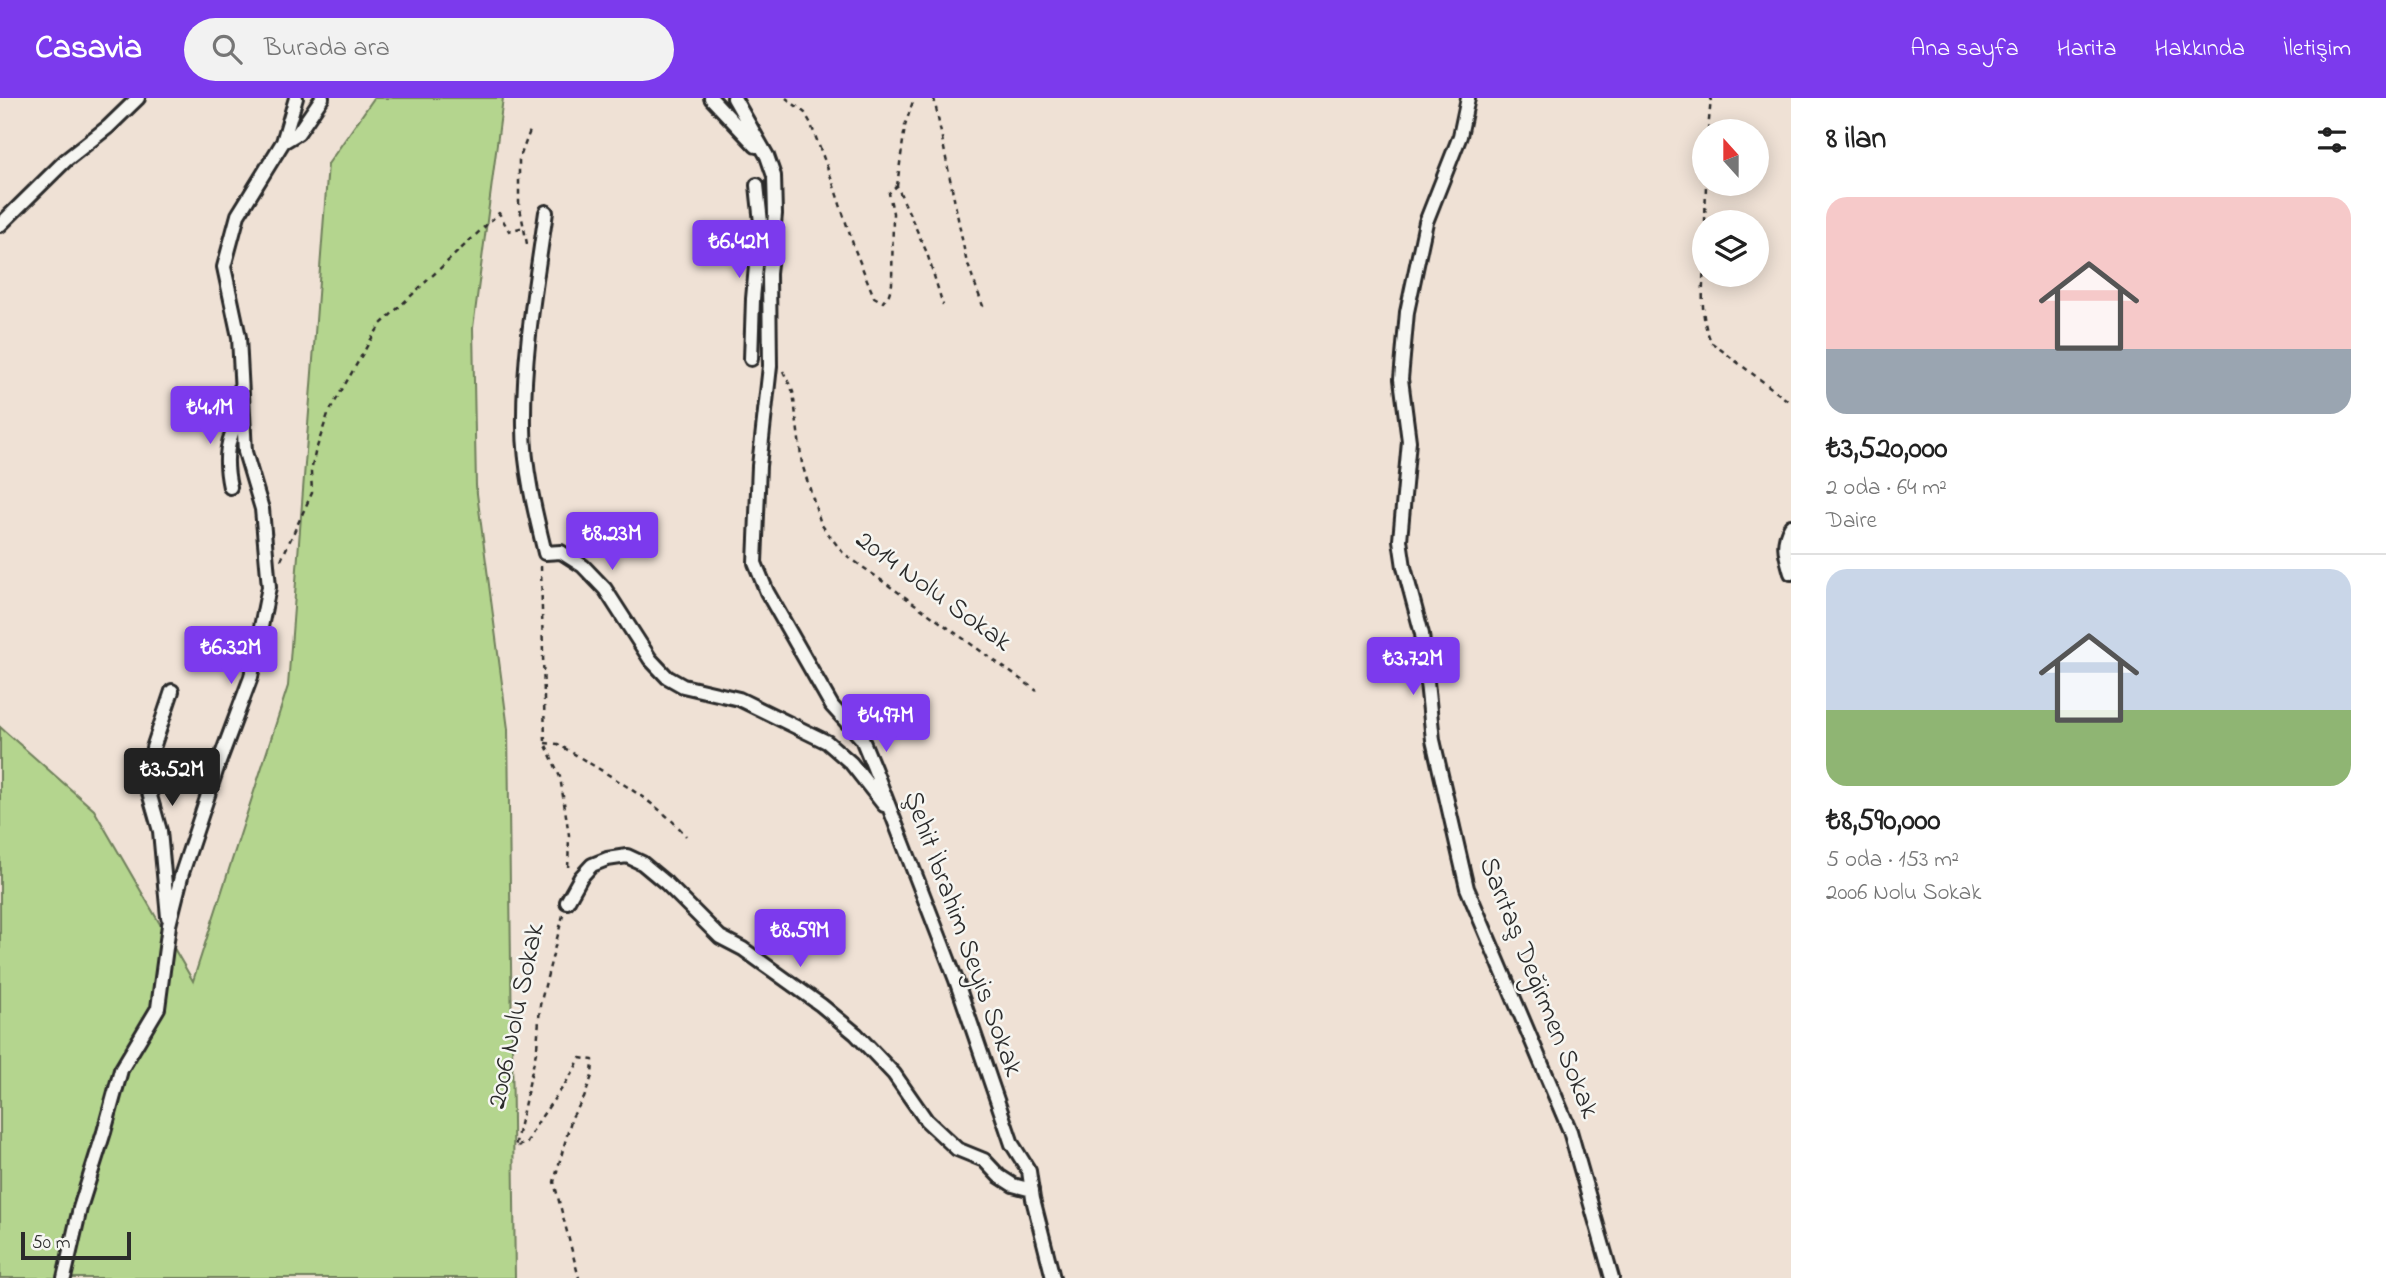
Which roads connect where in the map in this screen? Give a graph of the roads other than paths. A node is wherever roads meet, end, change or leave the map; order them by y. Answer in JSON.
{"nodes":[{"id":1,"x":138,"y":98,"type":"edge"},
{"id":2,"x":296,"y":98,"type":"edge"},
{"id":3,"x":322,"y":98,"type":"edge"},
{"id":4,"x":711,"y":98,"type":"edge"},
{"id":5,"x":734,"y":98,"type":"edge"},
{"id":6,"x":1468,"y":98,"type":"edge"},
{"id":7,"x":283,"y":142,"type":"junction"},
{"id":8,"x":766,"y":156,"type":"junction"},
{"id":9,"x":757,"y":185,"type":"dead end"},
{"id":10,"x":546,"y":212,"type":"dead end"},
{"id":11,"x":0,"y":225,"type":"edge"},
{"id":12,"x":772,"y":234,"type":"junction"},
{"id":13,"x":751,"y":359,"type":"dead end"},
{"id":14,"x":242,"y":414,"type":"junction"},
{"id":15,"x":230,"y":487,"type":"dead end"},
{"id":16,"x":1791,"y":526,"type":"edge"},
{"id":17,"x":1791,"y":573,"type":"edge"},
{"id":18,"x":172,"y":691,"type":"dead end"},
{"id":19,"x":893,"y":816,"type":"junction"},
{"id":20,"x":567,"y":902,"type":"road end"},
{"id":21,"x":169,"y":925,"type":"junction"},
{"id":22,"x":1032,"y":1190,"type":"junction"},
{"id":23,"x":64,"y":1278,"type":"edge"},
{"id":24,"x":1053,"y":1278,"type":"edge"},
{"id":25,"x":1612,"y":1278,"type":"edge"}],
"edges":[{"from":1,"to":11,"type":"street"},
{"from":2,"to":7,"type":"street"},
{"from":3,"to":7,"type":"street"},
{"from":4,"to":8,"type":"street"},
{"from":5,"to":8,"type":"street","name":"Şehit İbrahim Seyis Sokak"},
{"from":6,"to":25,"type":"street","name":"Sarıtaş Değirmen Sokak"},
{"from":7,"to":14,"type":"street"},
{"from":8,"to":12,"type":"street","name":"Şehit İbrahim Seyis Sokak"},
{"from":9,"to":12,"type":"street"},
{"from":10,"to":19,"type":"street"},
{"from":12,"to":13,"type":"street"},
{"from":12,"to":19,"type":"street","name":"Şehit İbrahim Seyis Sokak"},
{"from":14,"to":15,"type":"street"},
{"from":14,"to":21,"type":"street"},
{"from":16,"to":17,"type":"street"},
{"from":18,"to":21,"type":"street"},
{"from":19,"to":22,"type":"street","name":"Şehit İbrahim Seyis Sokak"},
{"from":20,"to":22,"type":"street","name":"2006 Nolu Sokak"},
{"from":21,"to":23,"type":"street"},
{"from":22,"to":24,"type":"street","name":"Şehit İbrahim Seyis Sokak"}]}
